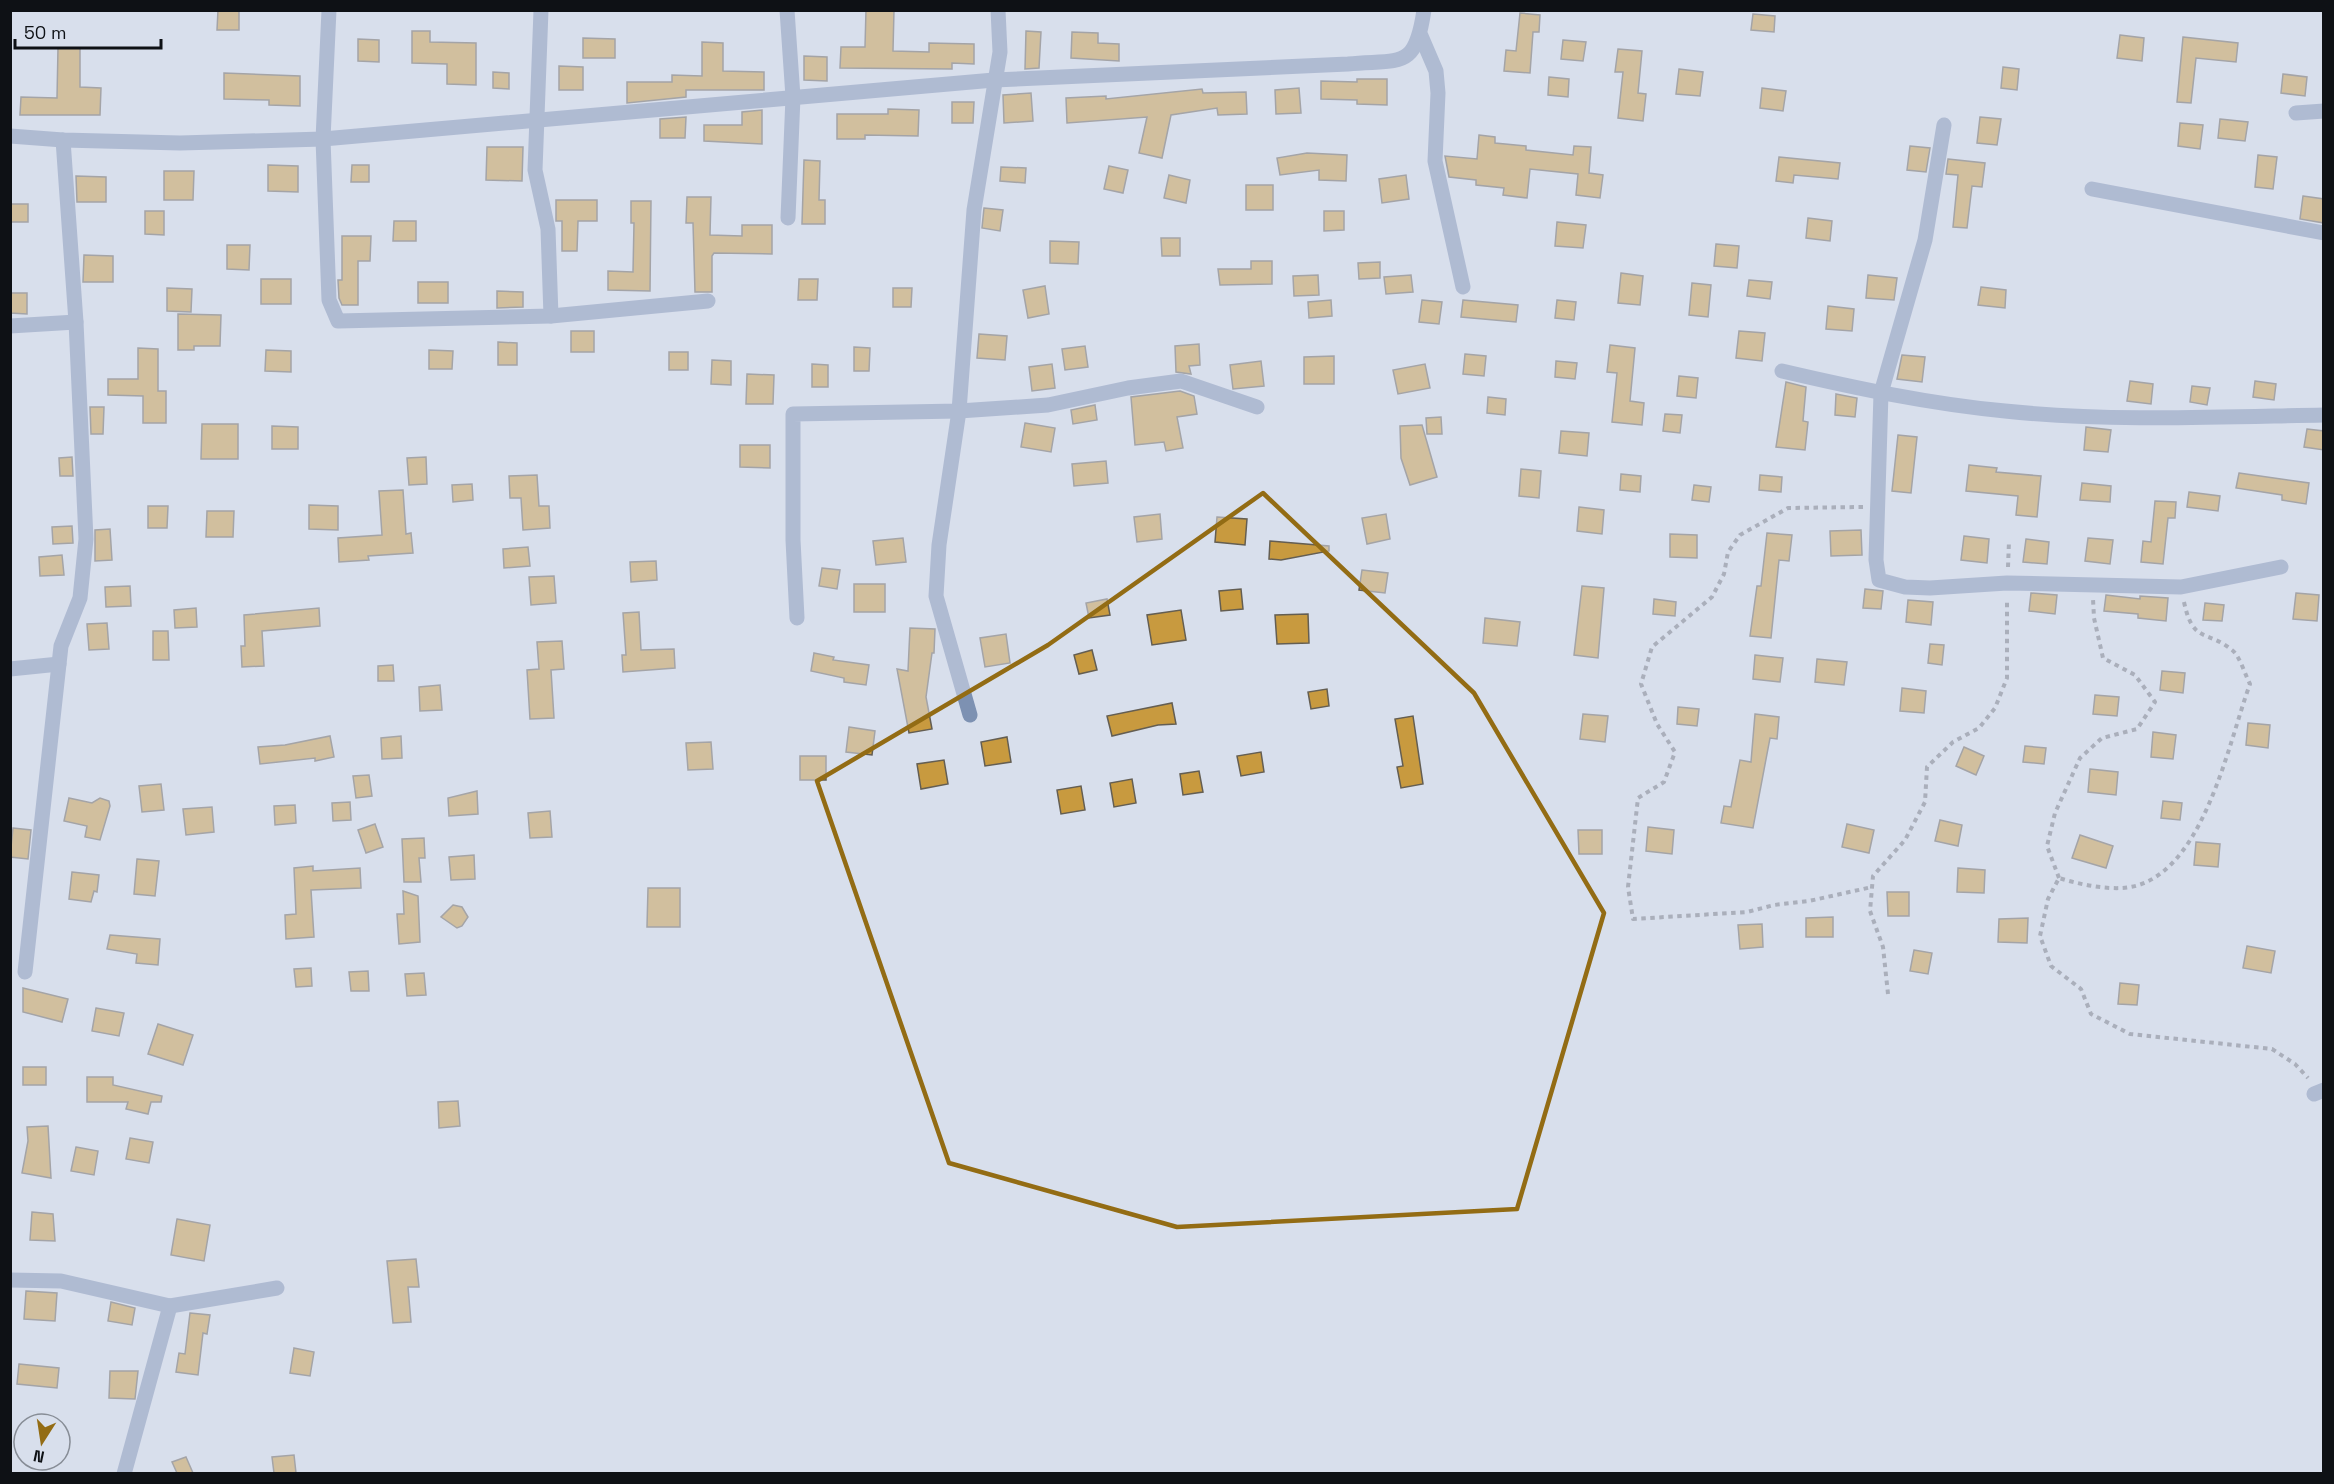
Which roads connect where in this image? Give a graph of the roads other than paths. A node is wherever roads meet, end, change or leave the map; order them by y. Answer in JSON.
{"nodes":[{"id":1,"x":329,"y":10,"type":"edge"},
{"id":2,"x":541,"y":10,"type":"edge"},
{"id":3,"x":787,"y":10,"type":"edge"},
{"id":4,"x":998,"y":10,"type":"edge"},
{"id":5,"x":1424,"y":10,"type":"edge"},
{"id":6,"x":1420,"y":36,"type":"junction"},
{"id":7,"x":994,"y":80,"type":"junction"},
{"id":8,"x":793,"y":97,"type":"junction"},
{"id":9,"x":2324,"y":111,"type":"edge"},
{"id":10,"x":2296,"y":113,"type":"dead end"},
{"id":11,"x":538,"y":121,"type":"junction"},
{"id":12,"x":1944,"y":125,"type":"dead end"},
{"id":13,"x":10,"y":136,"type":"edge"},
{"id":14,"x":323,"y":139,"type":"junction"},
{"id":15,"x":63,"y":140,"type":"junction"},
{"id":16,"x":2092,"y":189,"type":"dead end"},
{"id":17,"x":788,"y":218,"type":"dead end"},
{"id":18,"x":2324,"y":233,"type":"edge"},
{"id":19,"x":1463,"y":286,"type":"dead end"},
{"id":20,"x":708,"y":301,"type":"dead end"},
{"id":21,"x":551,"y":316,"type":"junction"},
{"id":22,"x":76,"y":322,"type":"junction"},
{"id":23,"x":10,"y":326,"type":"edge"},
{"id":24,"x":1782,"y":371,"type":"dead end"},
{"id":25,"x":1881,"y":393,"type":"junction"},
{"id":26,"x":1257,"y":407,"type":"dead end"},
{"id":27,"x":958,"y":411,"type":"junction"},
{"id":28,"x":2324,"y":415,"type":"edge"},
{"id":29,"x":2281,"y":567,"type":"dead end"},
{"id":30,"x":797,"y":618,"type":"dead end"},
{"id":31,"x":59,"y":664,"type":"junction"},
{"id":32,"x":10,"y":669,"type":"edge"},
{"id":33,"x":970,"y":715,"type":"dead end"},
{"id":34,"x":25,"y":972,"type":"dead end"},
{"id":35,"x":10,"y":1280,"type":"edge"},
{"id":36,"x":277,"y":1288,"type":"dead end"},
{"id":37,"x":170,"y":1306,"type":"junction"},
{"id":38,"x":124,"y":1473,"type":"edge"}],
"edges":[{"from":1,"to":14,"type":"street"},
{"from":2,"to":11,"type":"street"},
{"from":3,"to":8,"type":"street"},
{"from":4,"to":7,"type":"street"},
{"from":5,"to":6,"type":"street"},
{"from":6,"to":7,"type":"street"},
{"from":6,"to":19,"type":"street"},
{"from":7,"to":8,"type":"street"},
{"from":7,"to":27,"type":"street"},
{"from":8,"to":11,"type":"street"},
{"from":8,"to":17,"type":"street"},
{"from":9,"to":10,"type":"street"},
{"from":11,"to":14,"type":"street"},
{"from":11,"to":21,"type":"street"},
{"from":12,"to":25,"type":"street"},
{"from":13,"to":15,"type":"street"},
{"from":14,"to":15,"type":"street"},
{"from":14,"to":21,"type":"street"},
{"from":15,"to":22,"type":"street"},
{"from":16,"to":18,"type":"street"},
{"from":20,"to":21,"type":"street"},
{"from":22,"to":23,"type":"street"},
{"from":22,"to":31,"type":"street"},
{"from":24,"to":25,"type":"street"},
{"from":25,"to":28,"type":"street"},
{"from":25,"to":29,"type":"street"},
{"from":26,"to":27,"type":"street"},
{"from":27,"to":30,"type":"street"},
{"from":27,"to":33,"type":"street"},
{"from":31,"to":32,"type":"street"},
{"from":31,"to":34,"type":"street"},
{"from":35,"to":37,"type":"street"},
{"from":36,"to":37,"type":"street"},
{"from":37,"to":38,"type":"street"}]}
